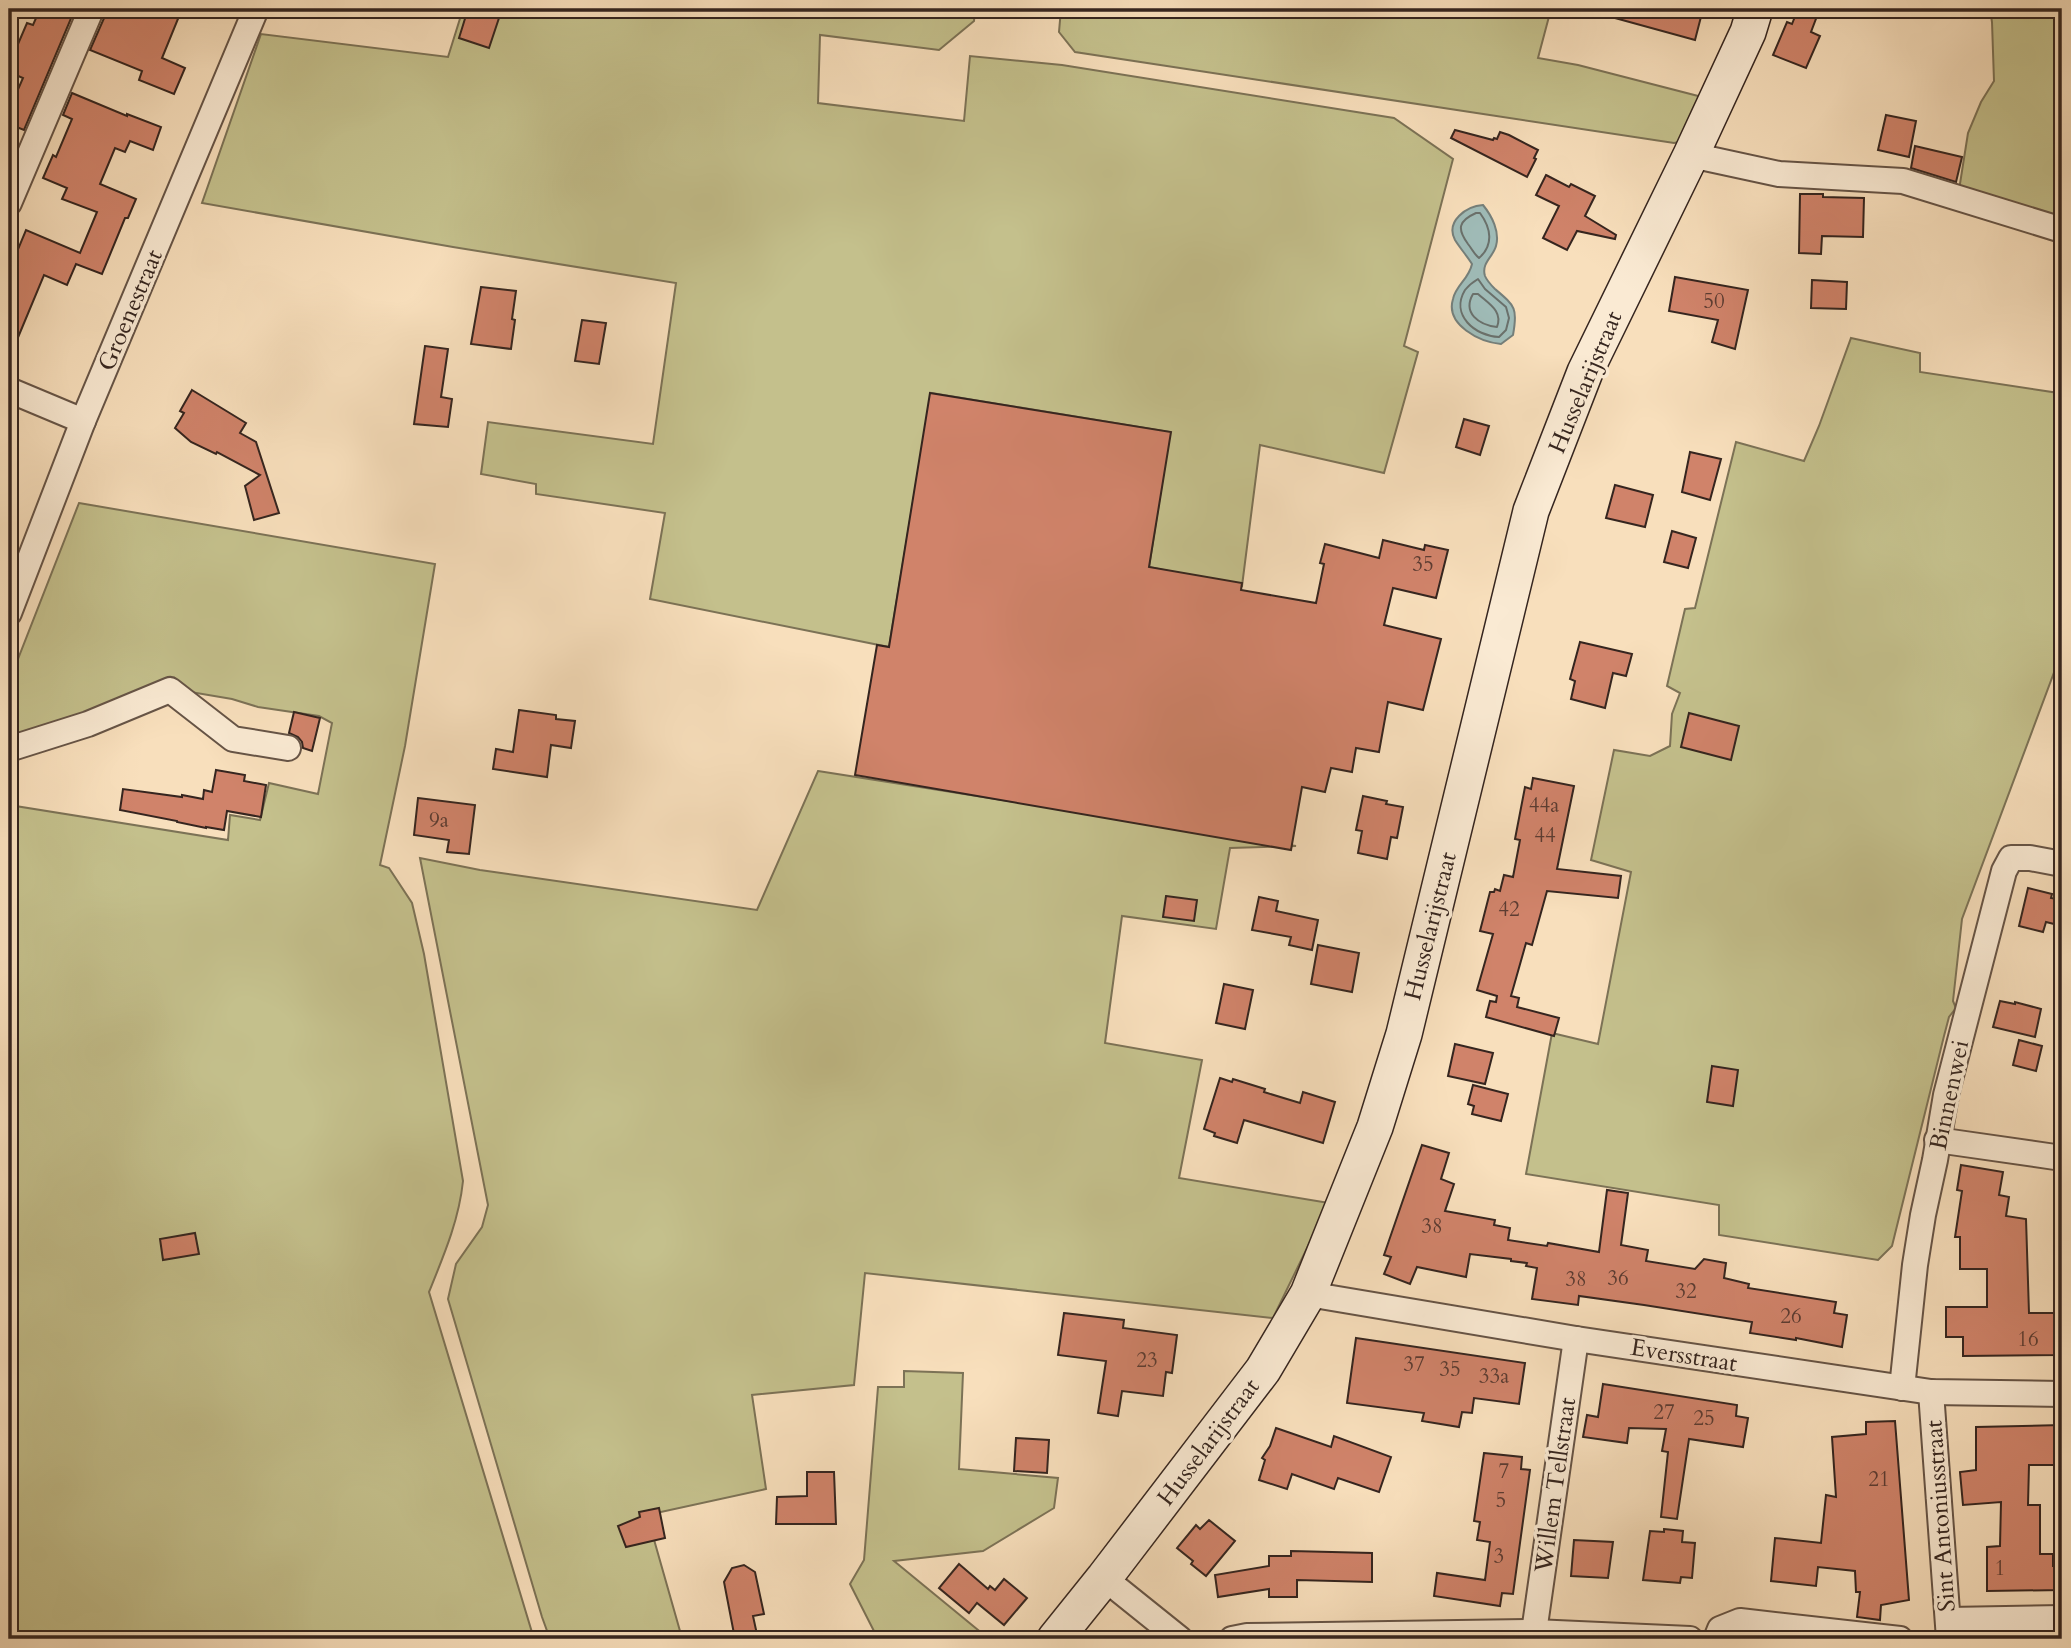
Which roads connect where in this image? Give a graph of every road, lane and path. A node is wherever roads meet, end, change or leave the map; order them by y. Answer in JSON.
{"nodes":[{"id":1,"x":256,"y":9,"type":"edge"},
{"id":2,"x":1755,"y":9,"type":"edge"},
{"id":3,"x":91,"y":10,"type":"edge"},
{"id":4,"x":1691,"y":155,"type":"junction"},
{"id":5,"x":9,"y":203,"type":"edge"},
{"id":6,"x":2062,"y":230,"type":"edge"},
{"id":7,"x":9,"y":390,"type":"edge"},
{"id":8,"x":83,"y":421,"type":"junction"},
{"id":9,"x":9,"y":613,"type":"edge"},
{"id":10,"x":9,"y":748,"type":"edge"},
{"id":11,"x":288,"y":748,"type":"dead end"},
{"id":12,"x":2062,"y":864,"type":"edge"},
{"id":13,"x":1937,"y":1140,"type":"junction"},
{"id":14,"x":2062,"y":1158,"type":"edge"},
{"id":15,"x":1308,"y":1294,"type":"junction"},
{"id":16,"x":1576,"y":1339,"type":"junction"},
{"id":17,"x":1902,"y":1388,"type":"junction"},
{"id":18,"x":1931,"y":1392,"type":"junction"},
{"id":19,"x":2062,"y":1394,"type":"edge"},
{"id":20,"x":1104,"y":1578,"type":"junction"},
{"id":21,"x":2062,"y":1618,"type":"edge"},
{"id":22,"x":1949,"y":1629,"type":"edge"},
{"id":23,"x":1534,"y":1632,"type":"junction"},
{"id":24,"x":1055,"y":1639,"type":"edge"},
{"id":25,"x":1180,"y":1639,"type":"edge"},
{"id":26,"x":1232,"y":1639,"type":"edge"},
{"id":27,"x":1690,"y":1639,"type":"edge"},
{"id":28,"x":1716,"y":1639,"type":"edge"},
{"id":29,"x":1900,"y":1639,"type":"edge"}],
"edges":[{"from":1,"to":8,"type":"street","name":"Groenestraat"},
{"from":2,"to":4,"type":"street","name":"Husselarijstraat"},
{"from":3,"to":5,"type":"street"},
{"from":4,"to":6,"type":"street"},
{"from":4,"to":15,"type":"street","name":"Husselarijstraat"},
{"from":7,"to":8,"type":"street"},
{"from":8,"to":9,"type":"street","name":"Groenestraat"},
{"from":10,"to":11,"type":"street"},
{"from":12,"to":13,"type":"street","name":"Binnenwei"},
{"from":13,"to":14,"type":"street"},
{"from":13,"to":17,"type":"street","name":"Binnenwei"},
{"from":15,"to":16,"type":"street","name":"Eversstraat"},
{"from":15,"to":20,"type":"street","name":"Husselarijstraat"},
{"from":16,"to":17,"type":"street","name":"Eversstraat"},
{"from":16,"to":23,"type":"street","name":"Willem Tellstraat"},
{"from":17,"to":18,"type":"street","name":"Eversstraat"},
{"from":18,"to":19,"type":"street","name":"Eversstraat"},
{"from":18,"to":22,"type":"street","name":"Sint Antoniusstraat"},
{"from":20,"to":24,"type":"street","name":"Husselarijstraat"},
{"from":20,"to":25,"type":"street"},
{"from":21,"to":22,"type":"street"},
{"from":23,"to":26,"type":"street"},
{"from":23,"to":27,"type":"street"},
{"from":28,"to":29,"type":"street"}]}
